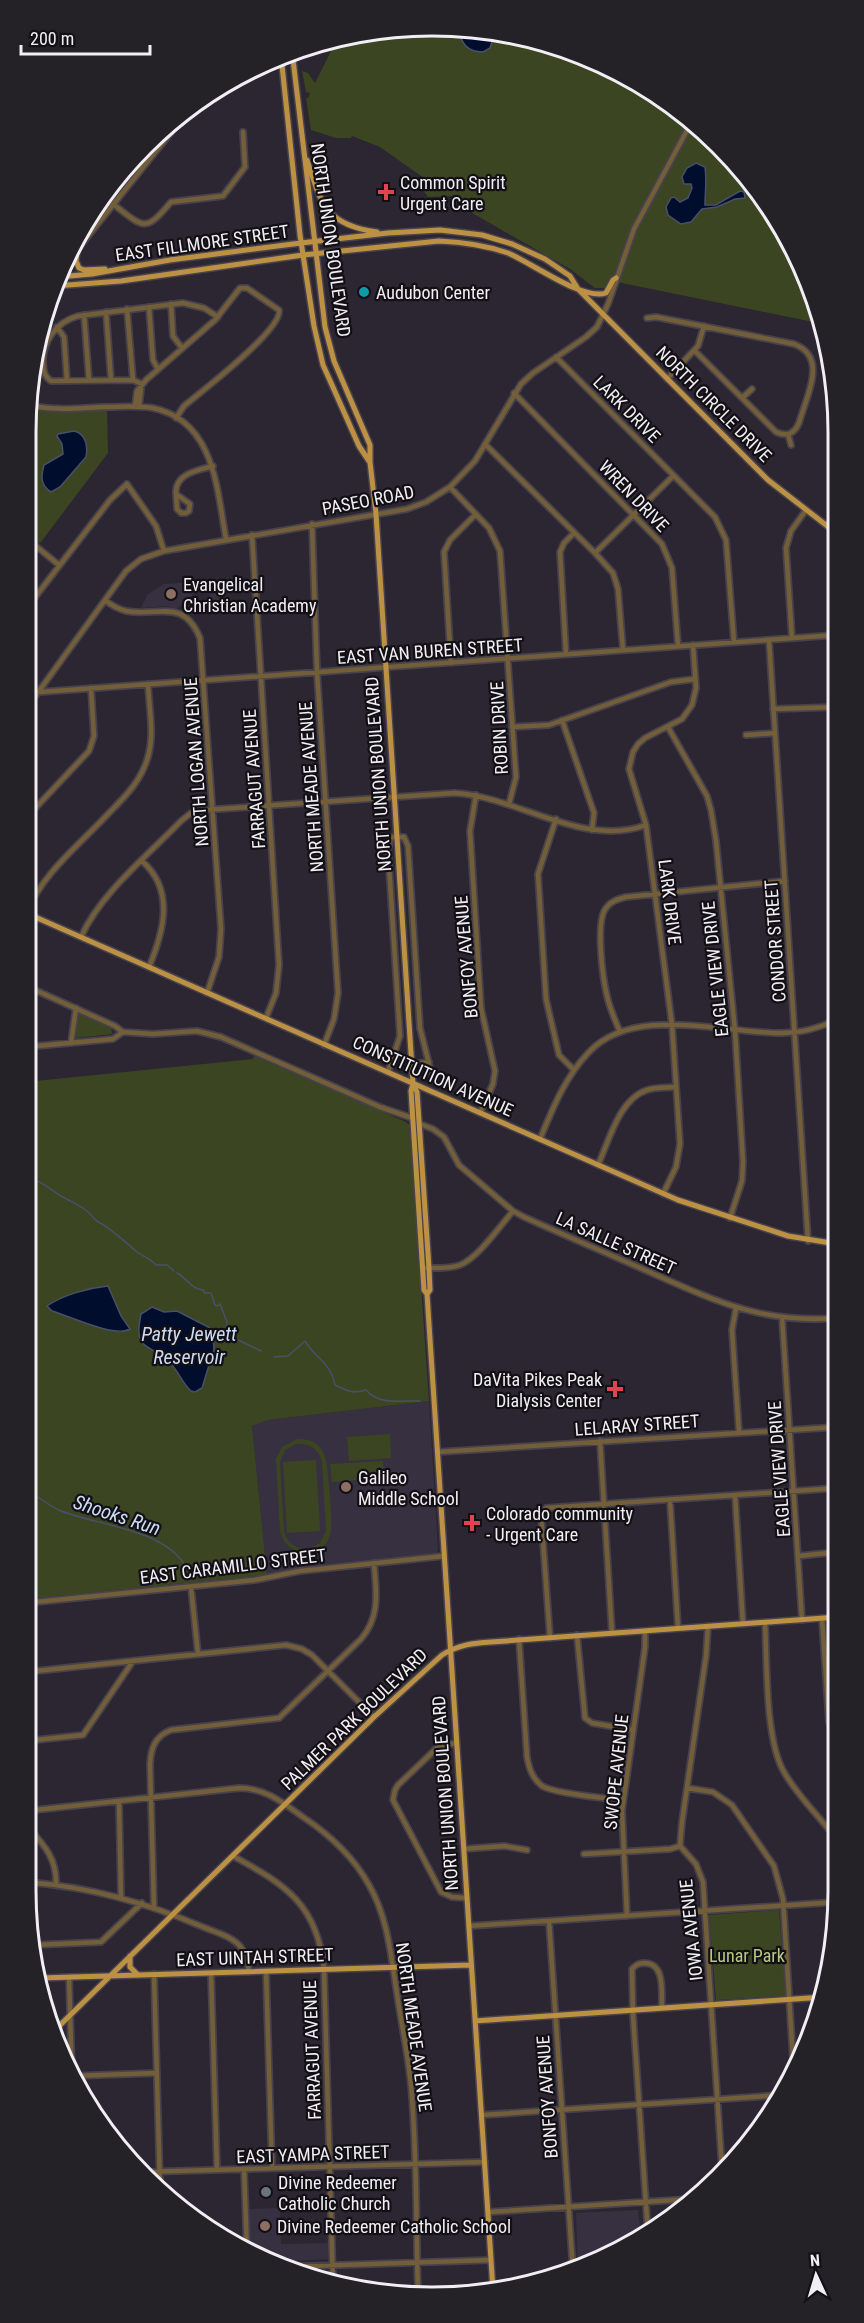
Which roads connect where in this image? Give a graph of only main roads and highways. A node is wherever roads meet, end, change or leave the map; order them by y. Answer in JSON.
{"nodes":[{"id":1,"x":293,"y":61,"type":"edge"},
{"id":2,"x":282,"y":65,"type":"edge"},
{"id":3,"x":303,"y":148,"type":"junction"},
{"id":4,"x":388,"y":233,"type":"junction"},
{"id":5,"x":314,"y":242,"type":"junction"},
{"id":6,"x":301,"y":243,"type":"junction"},
{"id":7,"x":315,"y":254,"type":"junction"},
{"id":8,"x":303,"y":255,"type":"junction"},
{"id":9,"x":76,"y":258,"type":"edge"},
{"id":10,"x":115,"y":270,"type":"junction"},
{"id":11,"x":68,"y":276,"type":"edge"},
{"id":12,"x":616,"y":278,"type":"road end"},
{"id":13,"x":64,"y":284,"type":"edge"},
{"id":14,"x":578,"y":289,"type":"junction"},
{"id":15,"x":370,"y":462,"type":"junction"},
{"id":16,"x":828,"y":527,"type":"edge"},
{"id":17,"x":36,"y":917,"type":"edge"},
{"id":18,"x":413,"y":1084,"type":"junction"},
{"id":19,"x":828,"y":1243,"type":"edge"},
{"id":20,"x":426,"y":1268,"type":"junction"},
{"id":21,"x":828,"y":1618,"type":"edge"},
{"id":22,"x":451,"y":1650,"type":"junction"},
{"id":23,"x":130,"y":1955,"type":"junction"},
{"id":24,"x":471,"y":1965,"type":"junction"},
{"id":25,"x":138,"y":1975,"type":"junction"},
{"id":26,"x":109,"y":1976,"type":"junction"},
{"id":27,"x":46,"y":1978,"type":"edge"},
{"id":28,"x":813,"y":1999,"type":"edge"},
{"id":29,"x":475,"y":2021,"type":"junction"},
{"id":30,"x":60,"y":2025,"type":"edge"},
{"id":31,"x":492,"y":2282,"type":"edge"}],
"edges":[{"from":1,"to":3,"type":"main road","name":"NORTH UNION BOULEVARD"},
{"from":2,"to":6,"type":"main road","name":"NORTH UNION BOULEVARD"},
{"from":3,"to":4,"type":"main road"},
{"from":3,"to":5,"type":"main road","name":"NORTH UNION BOULEVARD"},
{"from":4,"to":5,"type":"main road","name":"NORTH CIRCLE DRIVE"},
{"from":4,"to":14,"type":"main road","name":"NORTH CIRCLE DRIVE"},
{"from":5,"to":6,"type":"main road","name":"EAST FILLMORE STREET"},
{"from":5,"to":7,"type":"main road","name":"NORTH UNION BOULEVARD"},
{"from":6,"to":8,"type":"main road","name":"NORTH UNION BOULEVARD"},
{"from":6,"to":10,"type":"main road","name":"EAST FILLMORE STREET"},
{"from":7,"to":8,"type":"main road","name":"NORTH CIRCLE DRIVE"},
{"from":7,"to":14,"type":"main road","name":"NORTH CIRCLE DRIVE"},
{"from":7,"to":15,"type":"main road","name":"NORTH UNION BOULEVARD"},
{"from":8,"to":13,"type":"main road","name":"EAST FILLMORE STREET"},
{"from":8,"to":15,"type":"main road","name":"NORTH UNION BOULEVARD"},
{"from":9,"to":10,"type":"main road"},
{"from":10,"to":11,"type":"main road","name":"EAST FILLMORE STREET"},
{"from":12,"to":14,"type":"main road"},
{"from":14,"to":16,"type":"main road","name":"NORTH CIRCLE DRIVE"},
{"from":15,"to":18,"type":"main road","name":"NORTH UNION BOULEVARD"},
{"from":17,"to":18,"type":"main road","name":"CONSTITUTION AVENUE"},
{"from":18,"to":19,"type":"main road","name":"CONSTITUTION AVENUE"},
{"from":18,"to":20,"type":"main road","name":"NORTH UNION BOULEVARD"},
{"from":18,"to":20,"type":"main road","name":"NORTH UNION BOULEVARD"},
{"from":20,"to":22,"type":"main road","name":"NORTH UNION BOULEVARD"},
{"from":21,"to":22,"type":"main road","name":"PALMER PARK BOULEVARD"},
{"from":22,"to":23,"type":"main road","name":"PALMER PARK BOULEVARD"},
{"from":22,"to":24,"type":"main road","name":"NORTH UNION BOULEVARD"},
{"from":23,"to":25,"type":"main road"},
{"from":23,"to":26,"type":"main road","name":"PALMER PARK BOULEVARD"},
{"from":24,"to":25,"type":"main road","name":"EAST UINTAH STREET"},
{"from":24,"to":29,"type":"main road","name":"NORTH UNION BOULEVARD"},
{"from":25,"to":26,"type":"main road","name":"EAST UINTAH STREET"},
{"from":26,"to":27,"type":"main road","name":"EAST UINTAH STREET"},
{"from":26,"to":30,"type":"main road","name":"PALMER PARK BOULEVARD"},
{"from":28,"to":29,"type":"main road"},
{"from":29,"to":31,"type":"main road","name":"NORTH UNION BOULEVARD"}]}
